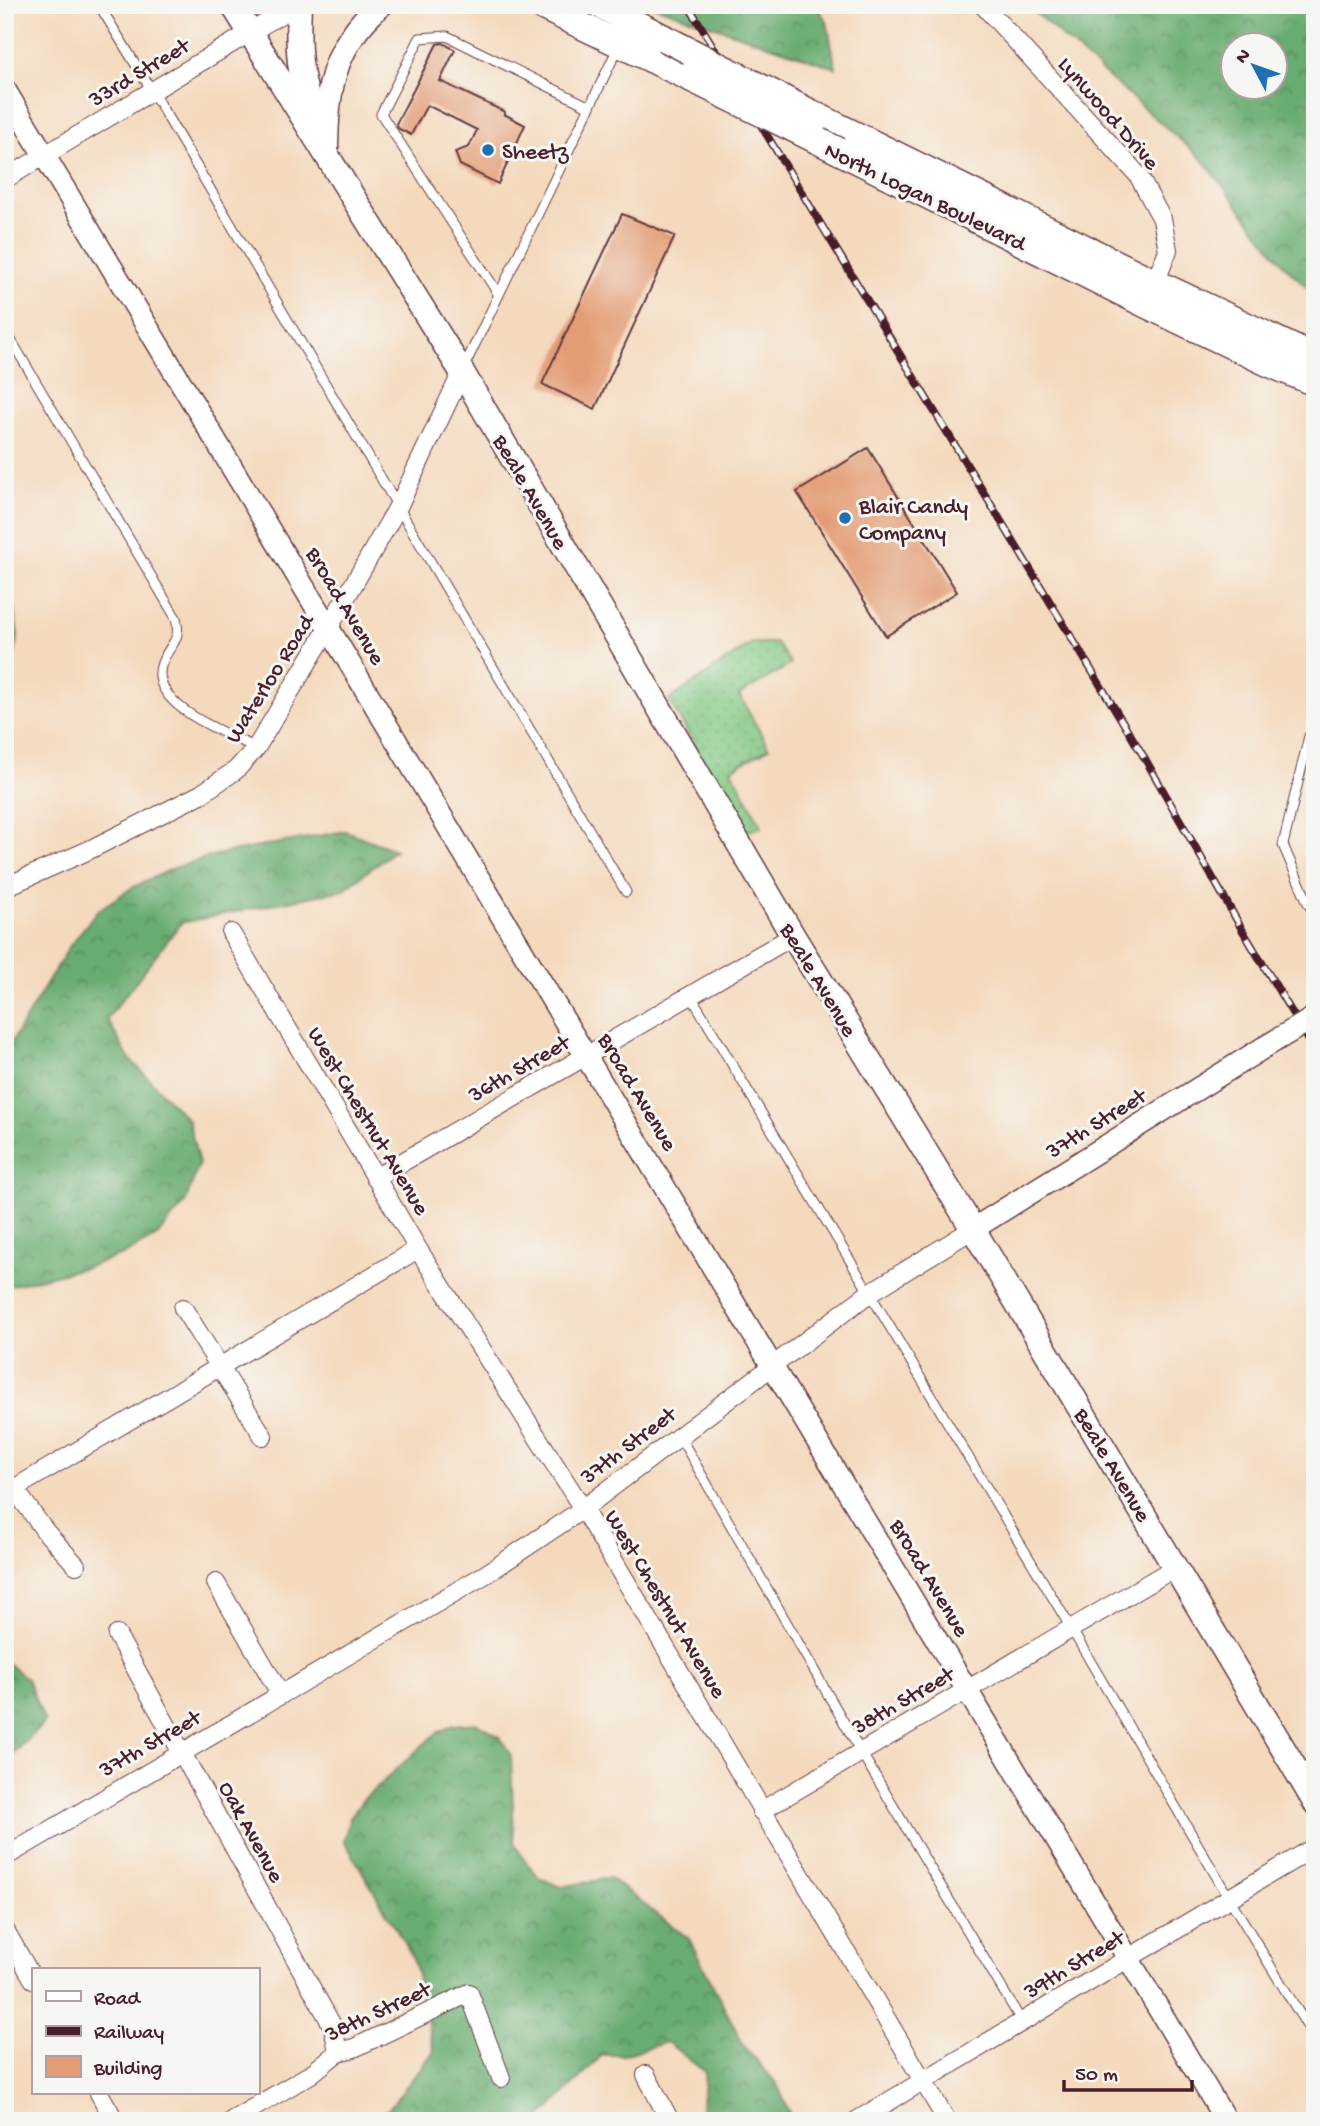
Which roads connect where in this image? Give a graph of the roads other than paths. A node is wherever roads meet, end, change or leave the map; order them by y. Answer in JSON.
{"nodes":[{"id":1,"x":99,"y":5,"type":"edge"},
{"id":2,"x":233,"y":5,"type":"edge"},
{"id":3,"x":298,"y":5,"type":"edge"},
{"id":4,"x":380,"y":5,"type":"edge"},
{"id":5,"x":539,"y":5,"type":"edge"},
{"id":6,"x":600,"y":5,"type":"edge"},
{"id":7,"x":983,"y":5,"type":"edge"},
{"id":8,"x":250,"y":33,"type":"junction"},
{"id":9,"x":620,"y":44,"type":"junction"},
{"id":10,"x":5,"y":90,"type":"edge"},
{"id":11,"x":152,"y":91,"type":"junction"},
{"id":12,"x":590,"y":107,"type":"junction"},
{"id":13,"x":44,"y":155,"type":"junction"},
{"id":14,"x":326,"y":155,"type":"junction"},
{"id":15,"x":5,"y":178,"type":"edge"},
{"id":16,"x":1150,"y":294,"type":"junction"},
{"id":17,"x":499,"y":295,"type":"junction"},
{"id":18,"x":5,"y":330,"type":"edge"},
{"id":19,"x":1315,"y":358,"type":"edge"},
{"id":20,"x":462,"y":372,"type":"junction"},
{"id":21,"x":1315,"y":383,"type":"edge"},
{"id":22,"x":399,"y":505,"type":"junction"},
{"id":23,"x":329,"y":627,"type":"junction"},
{"id":24,"x":1315,"y":734,"type":"edge"},
{"id":25,"x":256,"y":748,"type":"junction"},
{"id":26,"x":5,"y":887,"type":"edge"},
{"id":27,"x":626,"y":892,"type":"dead end"},
{"id":28,"x":1315,"y":911,"type":"edge"},
{"id":29,"x":231,"y":933,"type":"dead end"},
{"id":30,"x":793,"y":936,"type":"junction"},
{"id":31,"x":691,"y":996,"type":"junction"},
{"id":32,"x":1315,"y":1017,"type":"edge"},
{"id":33,"x":587,"y":1055,"type":"junction"},
{"id":34,"x":376,"y":1178,"type":"junction"},
{"id":35,"x":973,"y":1229,"type":"junction"},
{"id":36,"x":418,"y":1249,"type":"junction"},
{"id":37,"x":869,"y":1294,"type":"junction"},
{"id":38,"x":183,"y":1308,"type":"dead end"},
{"id":39,"x":219,"y":1366,"type":"junction"},
{"id":40,"x":773,"y":1367,"type":"junction"},
{"id":41,"x":263,"y":1436,"type":"dead end"},
{"id":42,"x":680,"y":1437,"type":"junction"},
{"id":43,"x":10,"y":1491,"type":"edge"},
{"id":44,"x":583,"y":1509,"type":"junction"},
{"id":45,"x":76,"y":1565,"type":"dead end"},
{"id":46,"x":1176,"y":1567,"type":"junction"},
{"id":47,"x":216,"y":1583,"type":"dead end"},
{"id":48,"x":1071,"y":1629,"type":"junction"},
{"id":49,"x":117,"y":1635,"type":"dead end"},
{"id":50,"x":968,"y":1689,"type":"junction"},
{"id":51,"x":281,"y":1695,"type":"junction"},
{"id":52,"x":861,"y":1752,"type":"junction"},
{"id":53,"x":182,"y":1753,"type":"junction"},
{"id":54,"x":1315,"y":1802,"type":"edge"},
{"id":55,"x":761,"y":1811,"type":"junction"},
{"id":56,"x":1315,"y":1847,"type":"edge"},
{"id":57,"x":5,"y":1857,"type":"edge"},
{"id":58,"x":1229,"y":1898,"type":"junction"},
{"id":59,"x":5,"y":1930,"type":"edge"},
{"id":60,"x":1128,"y":1959,"type":"junction"},
{"id":61,"x":32,"y":1977,"type":"edge"},
{"id":62,"x":1022,"y":2022,"type":"junction"},
{"id":63,"x":1315,"y":2039,"type":"edge"},
{"id":64,"x":338,"y":2052,"type":"junction"},
{"id":65,"x":646,"y":2075,"type":"dead end"},
{"id":66,"x":501,"y":2078,"type":"dead end"},
{"id":67,"x":925,"y":2080,"type":"junction"},
{"id":68,"x":100,"y":2094,"type":"edge"},
{"id":69,"x":115,"y":2121,"type":"edge"},
{"id":70,"x":232,"y":2121,"type":"edge"},
{"id":71,"x":670,"y":2121,"type":"edge"},
{"id":72,"x":856,"y":2121,"type":"edge"},
{"id":73,"x":947,"y":2121,"type":"edge"},
{"id":74,"x":1226,"y":2121,"type":"edge"}],
"edges":[{"from":1,"to":11,"type":"lane"},
{"from":2,"to":8,"type":"main road","name":"Beale Avenue"},
{"from":3,"to":8,"type":"street","name":"33rd Street"},
{"from":3,"to":14,"type":"main road","name":"Beale Avenue"},
{"from":4,"to":14,"type":"main road"},
{"from":5,"to":9,"type":"main road","name":"North Logan Boulevard"},
{"from":6,"to":16,"type":"main road","name":"North Logan Boulevard","bridge":true},
{"from":7,"to":16,"type":"street","name":"Lynwood Drive"},
{"from":8,"to":11,"type":"street","name":"33rd Street"},
{"from":8,"to":14,"type":"main road","name":"Beale Avenue"},
{"from":9,"to":12,"type":"lane"},
{"from":9,"to":16,"type":"main road","name":"North Logan Boulevard","bridge":true},
{"from":10,"to":13,"type":"street","name":"Broad Avenue"},
{"from":11,"to":13,"type":"street","name":"33rd Street"},
{"from":11,"to":22,"type":"lane"},
{"from":12,"to":17,"type":"lane"},
{"from":12,"to":17,"type":"lane"},
{"from":13,"to":15,"type":"street","name":"33rd Street"},
{"from":13,"to":23,"type":"street","name":"Broad Avenue"},
{"from":14,"to":20,"type":"main road","name":"Beale Avenue"},
{"from":16,"to":19,"type":"main road","name":"North Logan Boulevard"},
{"from":16,"to":21,"type":"main road","name":"North Logan Boulevard"},
{"from":17,"to":20,"type":"lane"},
{"from":18,"to":25,"type":"lane"},
{"from":20,"to":22,"type":"street","name":"Waterloo Road"},
{"from":20,"to":30,"type":"main road","name":"Beale Avenue"},
{"from":22,"to":23,"type":"street","name":"Waterloo Road"},
{"from":22,"to":27,"type":"lane"},
{"from":23,"to":25,"type":"street","name":"Waterloo Road"},
{"from":23,"to":33,"type":"street","name":"Broad Avenue"},
{"from":24,"to":28,"type":"lane"},
{"from":25,"to":26,"type":"street","name":"Waterloo Road"},
{"from":29,"to":34,"type":"street","name":"West Chestnut Avenue"},
{"from":30,"to":31,"type":"street","name":"36th Street"},
{"from":30,"to":35,"type":"main road","name":"Beale Avenue"},
{"from":31,"to":33,"type":"street","name":"36th Street"},
{"from":31,"to":37,"type":"lane"},
{"from":32,"to":35,"type":"street","name":"37th Street","bridge":true},
{"from":33,"to":34,"type":"street","name":"36th Street"},
{"from":33,"to":40,"type":"street","name":"Broad Avenue"},
{"from":34,"to":36,"type":"street","name":"West Chestnut Avenue"},
{"from":35,"to":37,"type":"street","name":"37th Street"},
{"from":35,"to":46,"type":"main road","name":"Beale Avenue"},
{"from":36,"to":39,"type":"street"},
{"from":36,"to":44,"type":"street","name":"West Chestnut Avenue"},
{"from":37,"to":40,"type":"street","name":"37th Street"},
{"from":37,"to":48,"type":"lane"},
{"from":38,"to":39,"type":"street"},
{"from":39,"to":41,"type":"street"},
{"from":39,"to":43,"type":"street"},
{"from":40,"to":42,"type":"street","name":"37th Street"},
{"from":40,"to":50,"type":"street","name":"Broad Avenue"},
{"from":42,"to":44,"type":"street","name":"37th Street"},
{"from":42,"to":52,"type":"lane"},
{"from":43,"to":45,"type":"street"},
{"from":44,"to":51,"type":"street","name":"37th Street"},
{"from":44,"to":55,"type":"street","name":"West Chestnut Avenue"},
{"from":46,"to":48,"type":"street","name":"38th Street"},
{"from":46,"to":54,"type":"main road","name":"Beale Avenue"},
{"from":47,"to":51,"type":"street"},
{"from":48,"to":50,"type":"street","name":"38th Street"},
{"from":48,"to":58,"type":"lane"},
{"from":49,"to":53,"type":"street","name":"Oak Avenue"},
{"from":50,"to":52,"type":"street","name":"38th Street"},
{"from":50,"to":60,"type":"street","name":"Broad Avenue"},
{"from":51,"to":53,"type":"street","name":"37th Street"},
{"from":52,"to":55,"type":"street","name":"38th Street"},
{"from":52,"to":62,"type":"lane"},
{"from":53,"to":57,"type":"street","name":"37th Street"},
{"from":53,"to":64,"type":"street","name":"Oak Avenue"},
{"from":55,"to":67,"type":"street","name":"West Chestnut Avenue"},
{"from":56,"to":58,"type":"street","name":"39th Street"},
{"from":58,"to":60,"type":"street","name":"39th Street"},
{"from":58,"to":63,"type":"lane"},
{"from":59,"to":61,"type":"street"},
{"from":60,"to":62,"type":"street","name":"39th Street"},
{"from":60,"to":74,"type":"street","name":"Broad Avenue"},
{"from":62,"to":67,"type":"street","name":"39th Street"},
{"from":64,"to":66,"type":"street","name":"38th Street"},
{"from":64,"to":70,"type":"street","name":"38th Street"},
{"from":65,"to":71,"type":"street"},
{"from":67,"to":72,"type":"street","name":"39th Street"},
{"from":67,"to":73,"type":"street","name":"West Chestnut Avenue"},
{"from":68,"to":69,"type":"street"}]}
